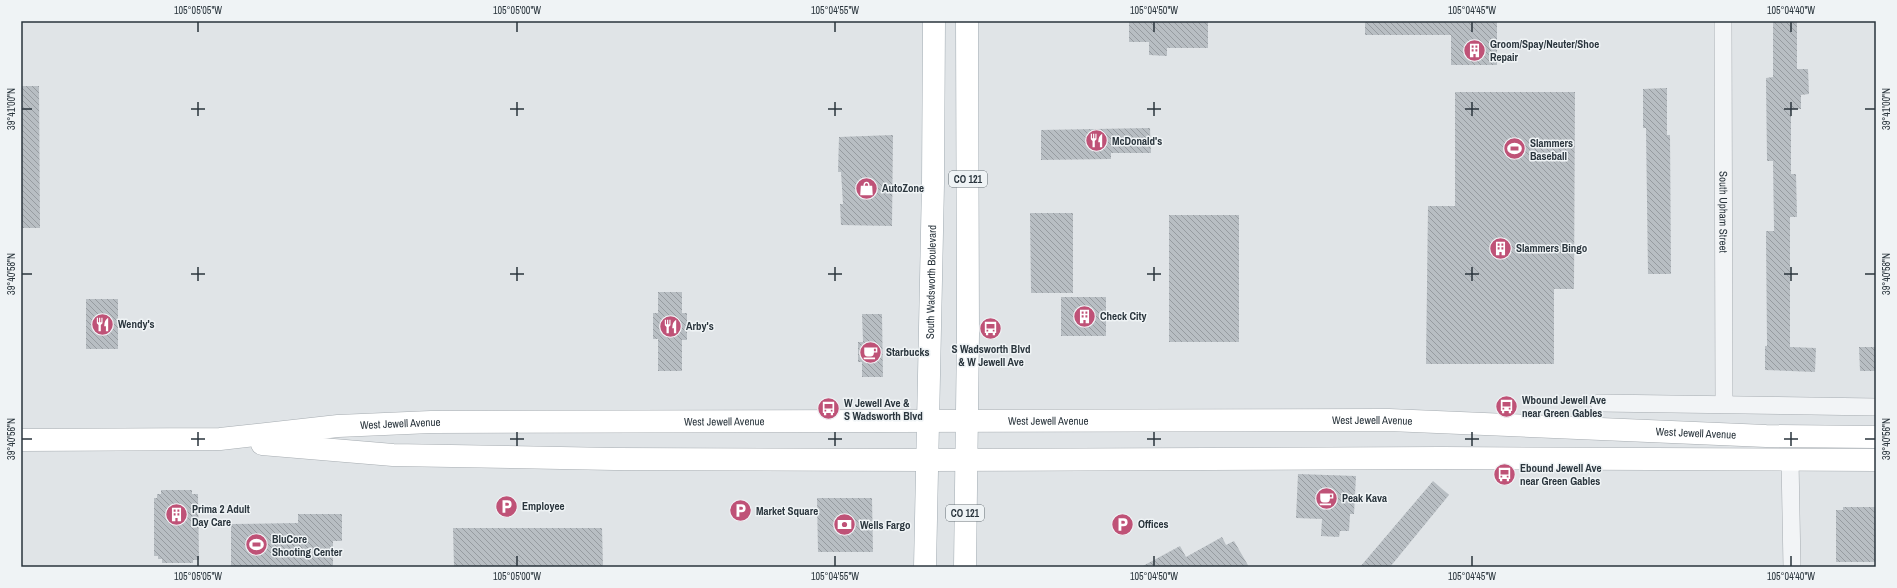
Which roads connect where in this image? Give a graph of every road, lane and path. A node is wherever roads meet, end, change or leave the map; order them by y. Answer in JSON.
{"nodes":[{"id":1,"x":934,"y":21,"type":"edge"},
{"id":2,"x":967,"y":21,"type":"edge"},
{"id":3,"x":1723,"y":21,"type":"edge"},
{"id":4,"x":1598,"y":403,"type":"dead end"},
{"id":5,"x":1724,"y":404,"type":"junction"},
{"id":6,"x":1876,"y":407,"type":"edge"},
{"id":7,"x":928,"y":421,"type":"junction"},
{"id":8,"x":967,"y":421,"type":"junction"},
{"id":9,"x":1876,"y":437,"type":"edge"},
{"id":10,"x":220,"y":439,"type":"junction"},
{"id":11,"x":21,"y":440,"type":"edge"},
{"id":12,"x":927,"y":460,"type":"junction"},
{"id":13,"x":966,"y":460,"type":"junction"},
{"id":14,"x":1790,"y":460,"type":"junction"},
{"id":15,"x":1876,"y":460,"type":"edge"},
{"id":16,"x":925,"y":567,"type":"edge"},
{"id":17,"x":965,"y":567,"type":"edge"},
{"id":18,"x":1792,"y":567,"type":"edge"}],
"edges":[{"from":1,"to":7,"type":"main road","name":"South Wadsworth Boulevard","number":"CO 121"},
{"from":2,"to":8,"type":"main road","number":"CO 121"},
{"from":3,"to":5,"type":"street","name":"South Upham Street"},
{"from":4,"to":5,"type":"street"},
{"from":5,"to":6,"type":"street"},
{"from":7,"to":8,"type":"main road","name":"West Jewell Avenue"},
{"from":7,"to":10,"type":"main road","name":"West Jewell Avenue"},
{"from":7,"to":12,"type":"main road","name":"South Wadsworth Boulevard","number":"CO 121"},
{"from":8,"to":9,"type":"main road","name":"West Jewell Avenue"},
{"from":8,"to":13,"type":"main road","number":"CO 121"},
{"from":10,"to":11,"type":"main road","name":"West Jewell Avenue"},
{"from":10,"to":12,"type":"main road","name":"West Jewell Avenue"},
{"from":12,"to":13,"type":"main road","name":"West Jewell Avenue"},
{"from":12,"to":16,"type":"main road","name":"South Wadsworth Boulevard","number":"CO 121"},
{"from":13,"to":14,"type":"main road","name":"West Jewell Avenue"},
{"from":13,"to":17,"type":"main road","number":"CO 121"},
{"from":14,"to":15,"type":"main road","name":"West Jewell Avenue"},
{"from":14,"to":18,"type":"street"}]}
